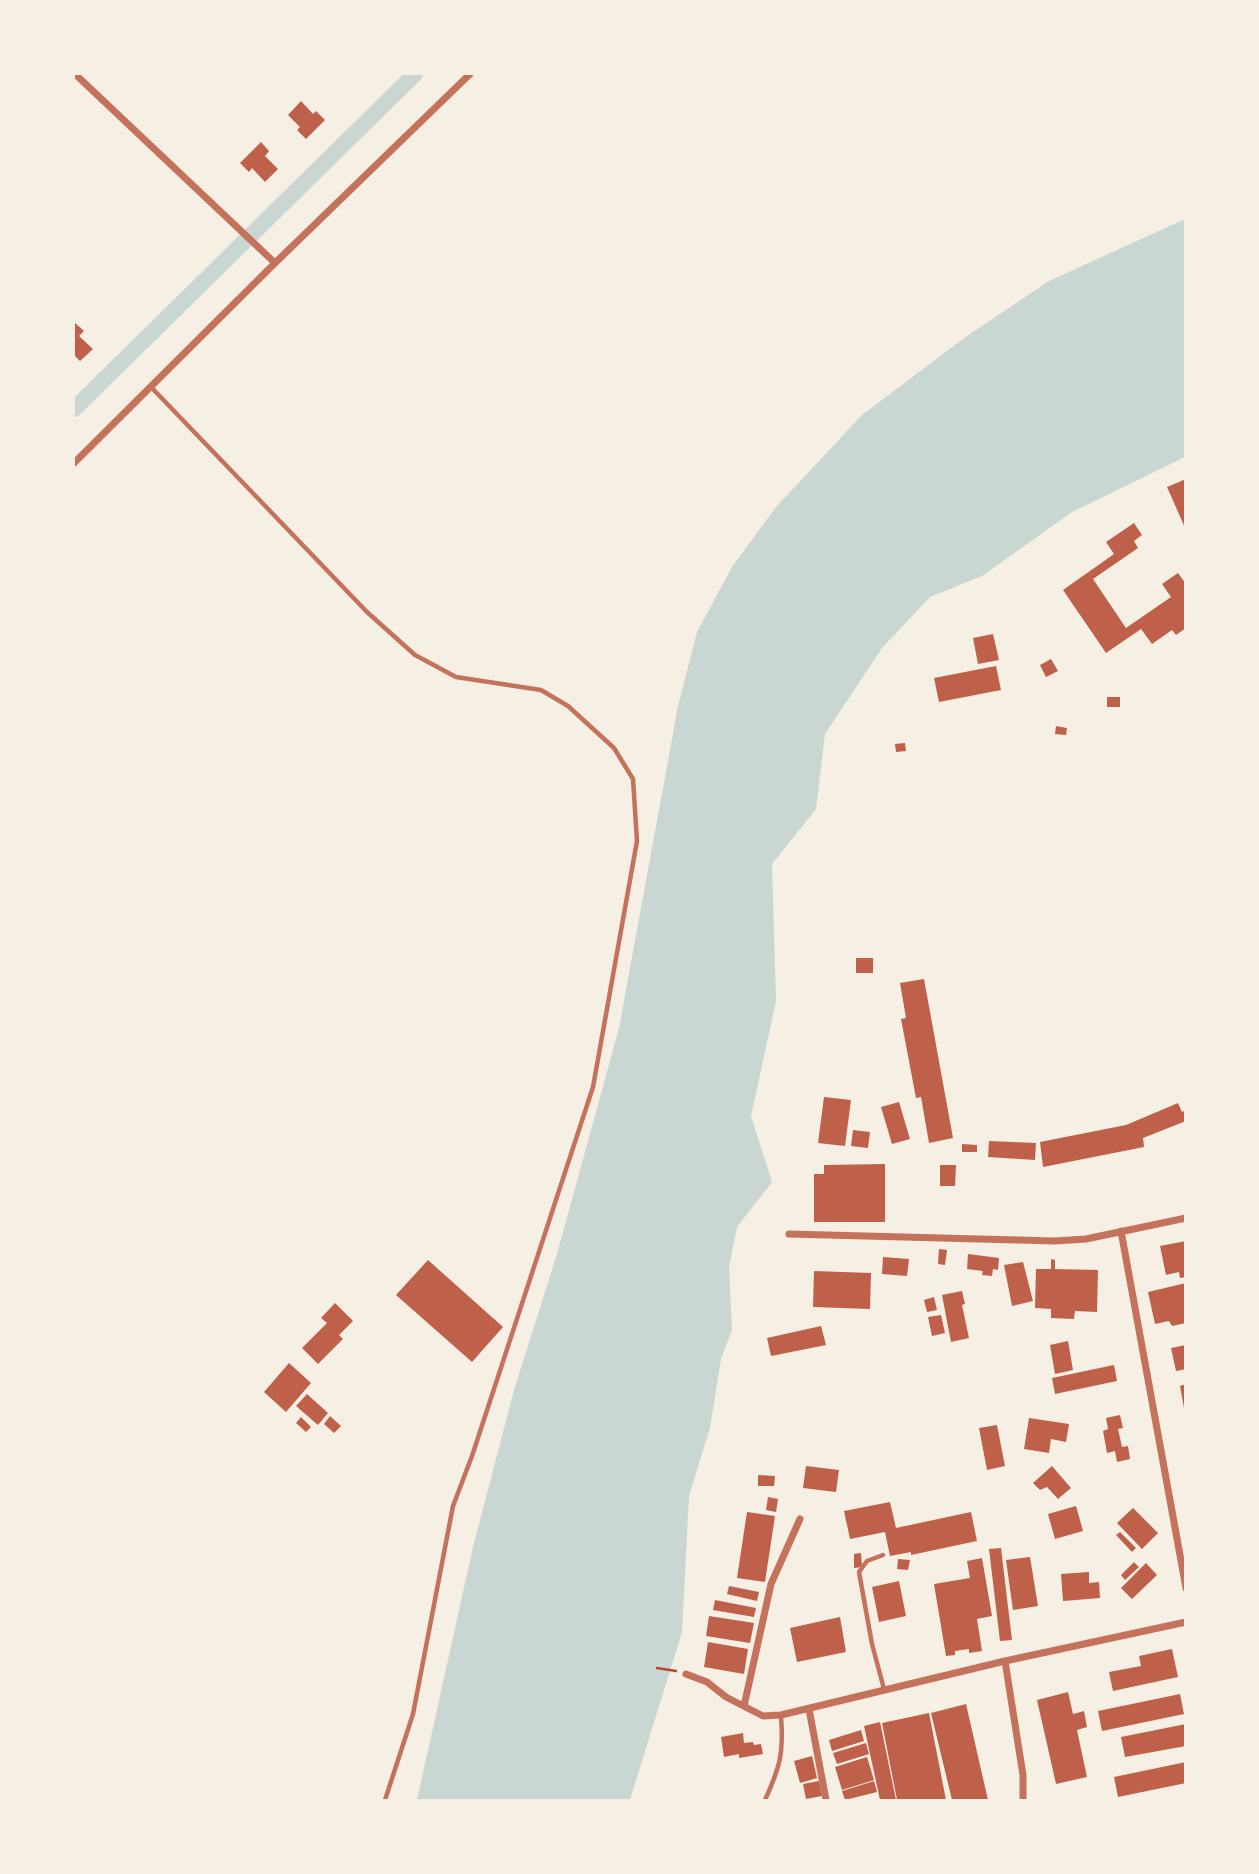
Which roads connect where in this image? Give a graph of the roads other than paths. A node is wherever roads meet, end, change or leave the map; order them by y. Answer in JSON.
{"nodes":[{"id":1,"x":75,"y":74,"type":"edge"},
{"id":2,"x":470,"y":74,"type":"edge"},
{"id":3,"x":275,"y":263,"type":"junction"},
{"id":4,"x":151,"y":387,"type":"junction"},
{"id":5,"x":74,"y":463,"type":"edge"},
{"id":6,"x":1185,"y":1218,"type":"edge"},
{"id":7,"x":1121,"y":1231,"type":"junction"},
{"id":8,"x":789,"y":1234,"type":"dead end"},
{"id":9,"x":800,"y":1519,"type":"dead end"},
{"id":10,"x":883,"y":1555,"type":"dead end"},
{"id":11,"x":1185,"y":1588,"type":"edge"},
{"id":12,"x":1185,"y":1622,"type":"edge"},
{"id":13,"x":1005,"y":1661,"type":"junction"},
{"id":14,"x":686,"y":1674,"type":"road end"},
{"id":15,"x":884,"y":1689,"type":"junction"},
{"id":16,"x":744,"y":1706,"type":"junction"},
{"id":17,"x":809,"y":1709,"type":"junction"},
{"id":18,"x":781,"y":1715,"type":"junction"},
{"id":19,"x":385,"y":1801,"type":"edge"},
{"id":20,"x":765,"y":1801,"type":"edge"},
{"id":21,"x":826,"y":1801,"type":"edge"},
{"id":22,"x":1023,"y":1801,"type":"edge"}],
"edges":[{"from":1,"to":3,"type":"street"},
{"from":2,"to":3,"type":"street"},
{"from":3,"to":4,"type":"street"},
{"from":4,"to":5,"type":"street"},
{"from":4,"to":19,"type":"lane"},
{"from":6,"to":7,"type":"street"},
{"from":7,"to":8,"type":"street"},
{"from":7,"to":11,"type":"street"},
{"from":9,"to":16,"type":"street"},
{"from":10,"to":15,"type":"lane"},
{"from":12,"to":13,"type":"street"},
{"from":13,"to":15,"type":"street"},
{"from":13,"to":22,"type":"street"},
{"from":14,"to":16,"type":"street"},
{"from":15,"to":17,"type":"street"},
{"from":16,"to":18,"type":"street"},
{"from":17,"to":18,"type":"street"},
{"from":17,"to":21,"type":"street"},
{"from":18,"to":20,"type":"lane"}]}
